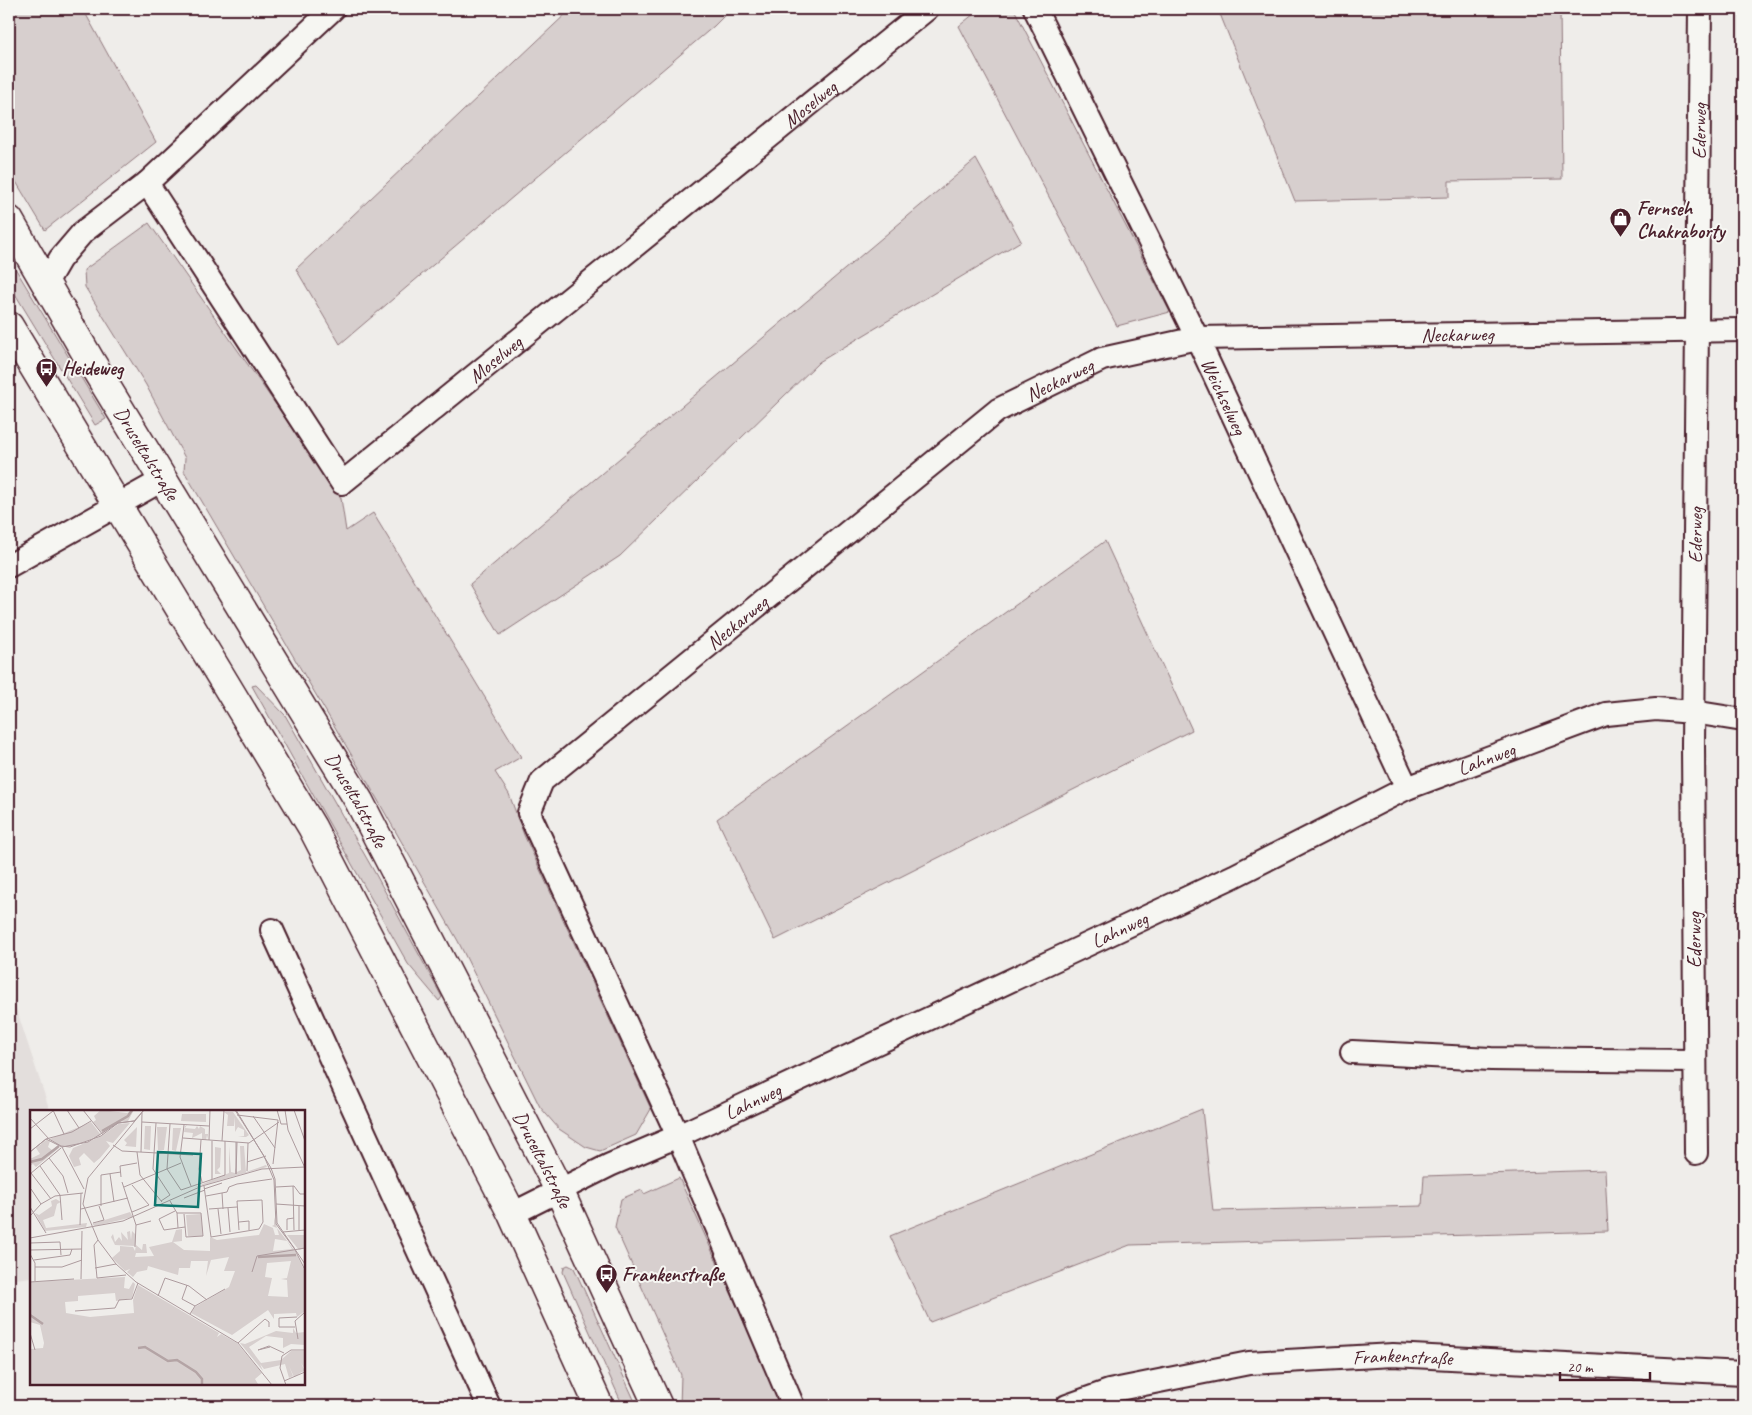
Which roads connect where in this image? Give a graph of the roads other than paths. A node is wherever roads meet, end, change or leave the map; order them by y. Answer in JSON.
{"nodes":[{"id":1,"x":334,"y":9,"type":"edge"},
{"id":2,"x":927,"y":9,"type":"edge"},
{"id":3,"x":1036,"y":9,"type":"edge"},
{"id":4,"x":1700,"y":9,"type":"edge"},
{"id":5,"x":147,"y":183,"type":"junction"},
{"id":6,"x":9,"y":220,"type":"edge"},
{"id":7,"x":46,"y":283,"type":"junction"},
{"id":8,"x":9,"y":326,"type":"edge"},
{"id":9,"x":1698,"y":329,"type":"junction"},
{"id":10,"x":1743,"y":330,"type":"edge"},
{"id":11,"x":1197,"y":338,"type":"junction"},
{"id":12,"x":164,"y":479,"type":"junction"},
{"id":13,"x":118,"y":505,"type":"junction"},
{"id":14,"x":9,"y":566,"type":"edge"},
{"id":15,"x":1693,"y":712,"type":"junction"},
{"id":16,"x":1743,"y":720,"type":"edge"},
{"id":17,"x":1407,"y":788,"type":"junction"},
{"id":18,"x":272,"y":930,"type":"dead end"},
{"id":19,"x":1352,"y":1052,"type":"dead end"},
{"id":20,"x":1695,"y":1061,"type":"junction"},
{"id":21,"x":678,"y":1136,"type":"junction"},
{"id":22,"x":1696,"y":1153,"type":"dead end"},
{"id":23,"x":559,"y":1190,"type":"junction"},
{"id":24,"x":512,"y":1214,"type":"junction"},
{"id":25,"x":1743,"y":1373,"type":"edge"},
{"id":26,"x":489,"y":1406,"type":"edge"},
{"id":27,"x":599,"y":1406,"type":"edge"},
{"id":28,"x":658,"y":1406,"type":"edge"},
{"id":29,"x":793,"y":1406,"type":"edge"},
{"id":30,"x":1067,"y":1406,"type":"edge"}],
"edges":[{"from":1,"to":5,"type":"street"},
{"from":2,"to":5,"type":"street","name":"Moselweg"},
{"from":3,"to":11,"type":"street","name":"Weichselweg"},
{"from":4,"to":9,"type":"street","name":"Ederweg"},
{"from":5,"to":7,"type":"street"},
{"from":6,"to":7,"type":"main road","name":"Druseltalstraße"},
{"from":7,"to":12,"type":"main road","name":"Druseltalstraße"},
{"from":8,"to":13,"type":"main road"},
{"from":9,"to":10,"type":"street","name":"Neckarweg"},
{"from":9,"to":11,"type":"street","name":"Neckarweg"},
{"from":9,"to":15,"type":"street","name":"Ederweg"},
{"from":11,"to":17,"type":"street","name":"Weichselweg"},
{"from":11,"to":21,"type":"street","name":"Neckarweg"},
{"from":12,"to":13,"type":"street"},
{"from":12,"to":23,"type":"main road","name":"Druseltalstraße"},
{"from":13,"to":14,"type":"street"},
{"from":13,"to":24,"type":"main road"},
{"from":15,"to":16,"type":"street","name":"Lahnweg"},
{"from":15,"to":17,"type":"street","name":"Lahnweg"},
{"from":15,"to":20,"type":"street","name":"Ederweg"},
{"from":17,"to":21,"type":"street","name":"Lahnweg"},
{"from":18,"to":26,"type":"street"},
{"from":19,"to":20,"type":"street"},
{"from":20,"to":22,"type":"street","name":"Ederweg"},
{"from":21,"to":23,"type":"street","name":"Lahnweg"},
{"from":21,"to":29,"type":"street"},
{"from":23,"to":24,"type":"street","name":"Lahnweg"},
{"from":23,"to":28,"type":"main road","name":"Druseltalstraße"},
{"from":24,"to":27,"type":"main road"},
{"from":25,"to":30,"type":"street","name":"Frankenstraße"}]}
